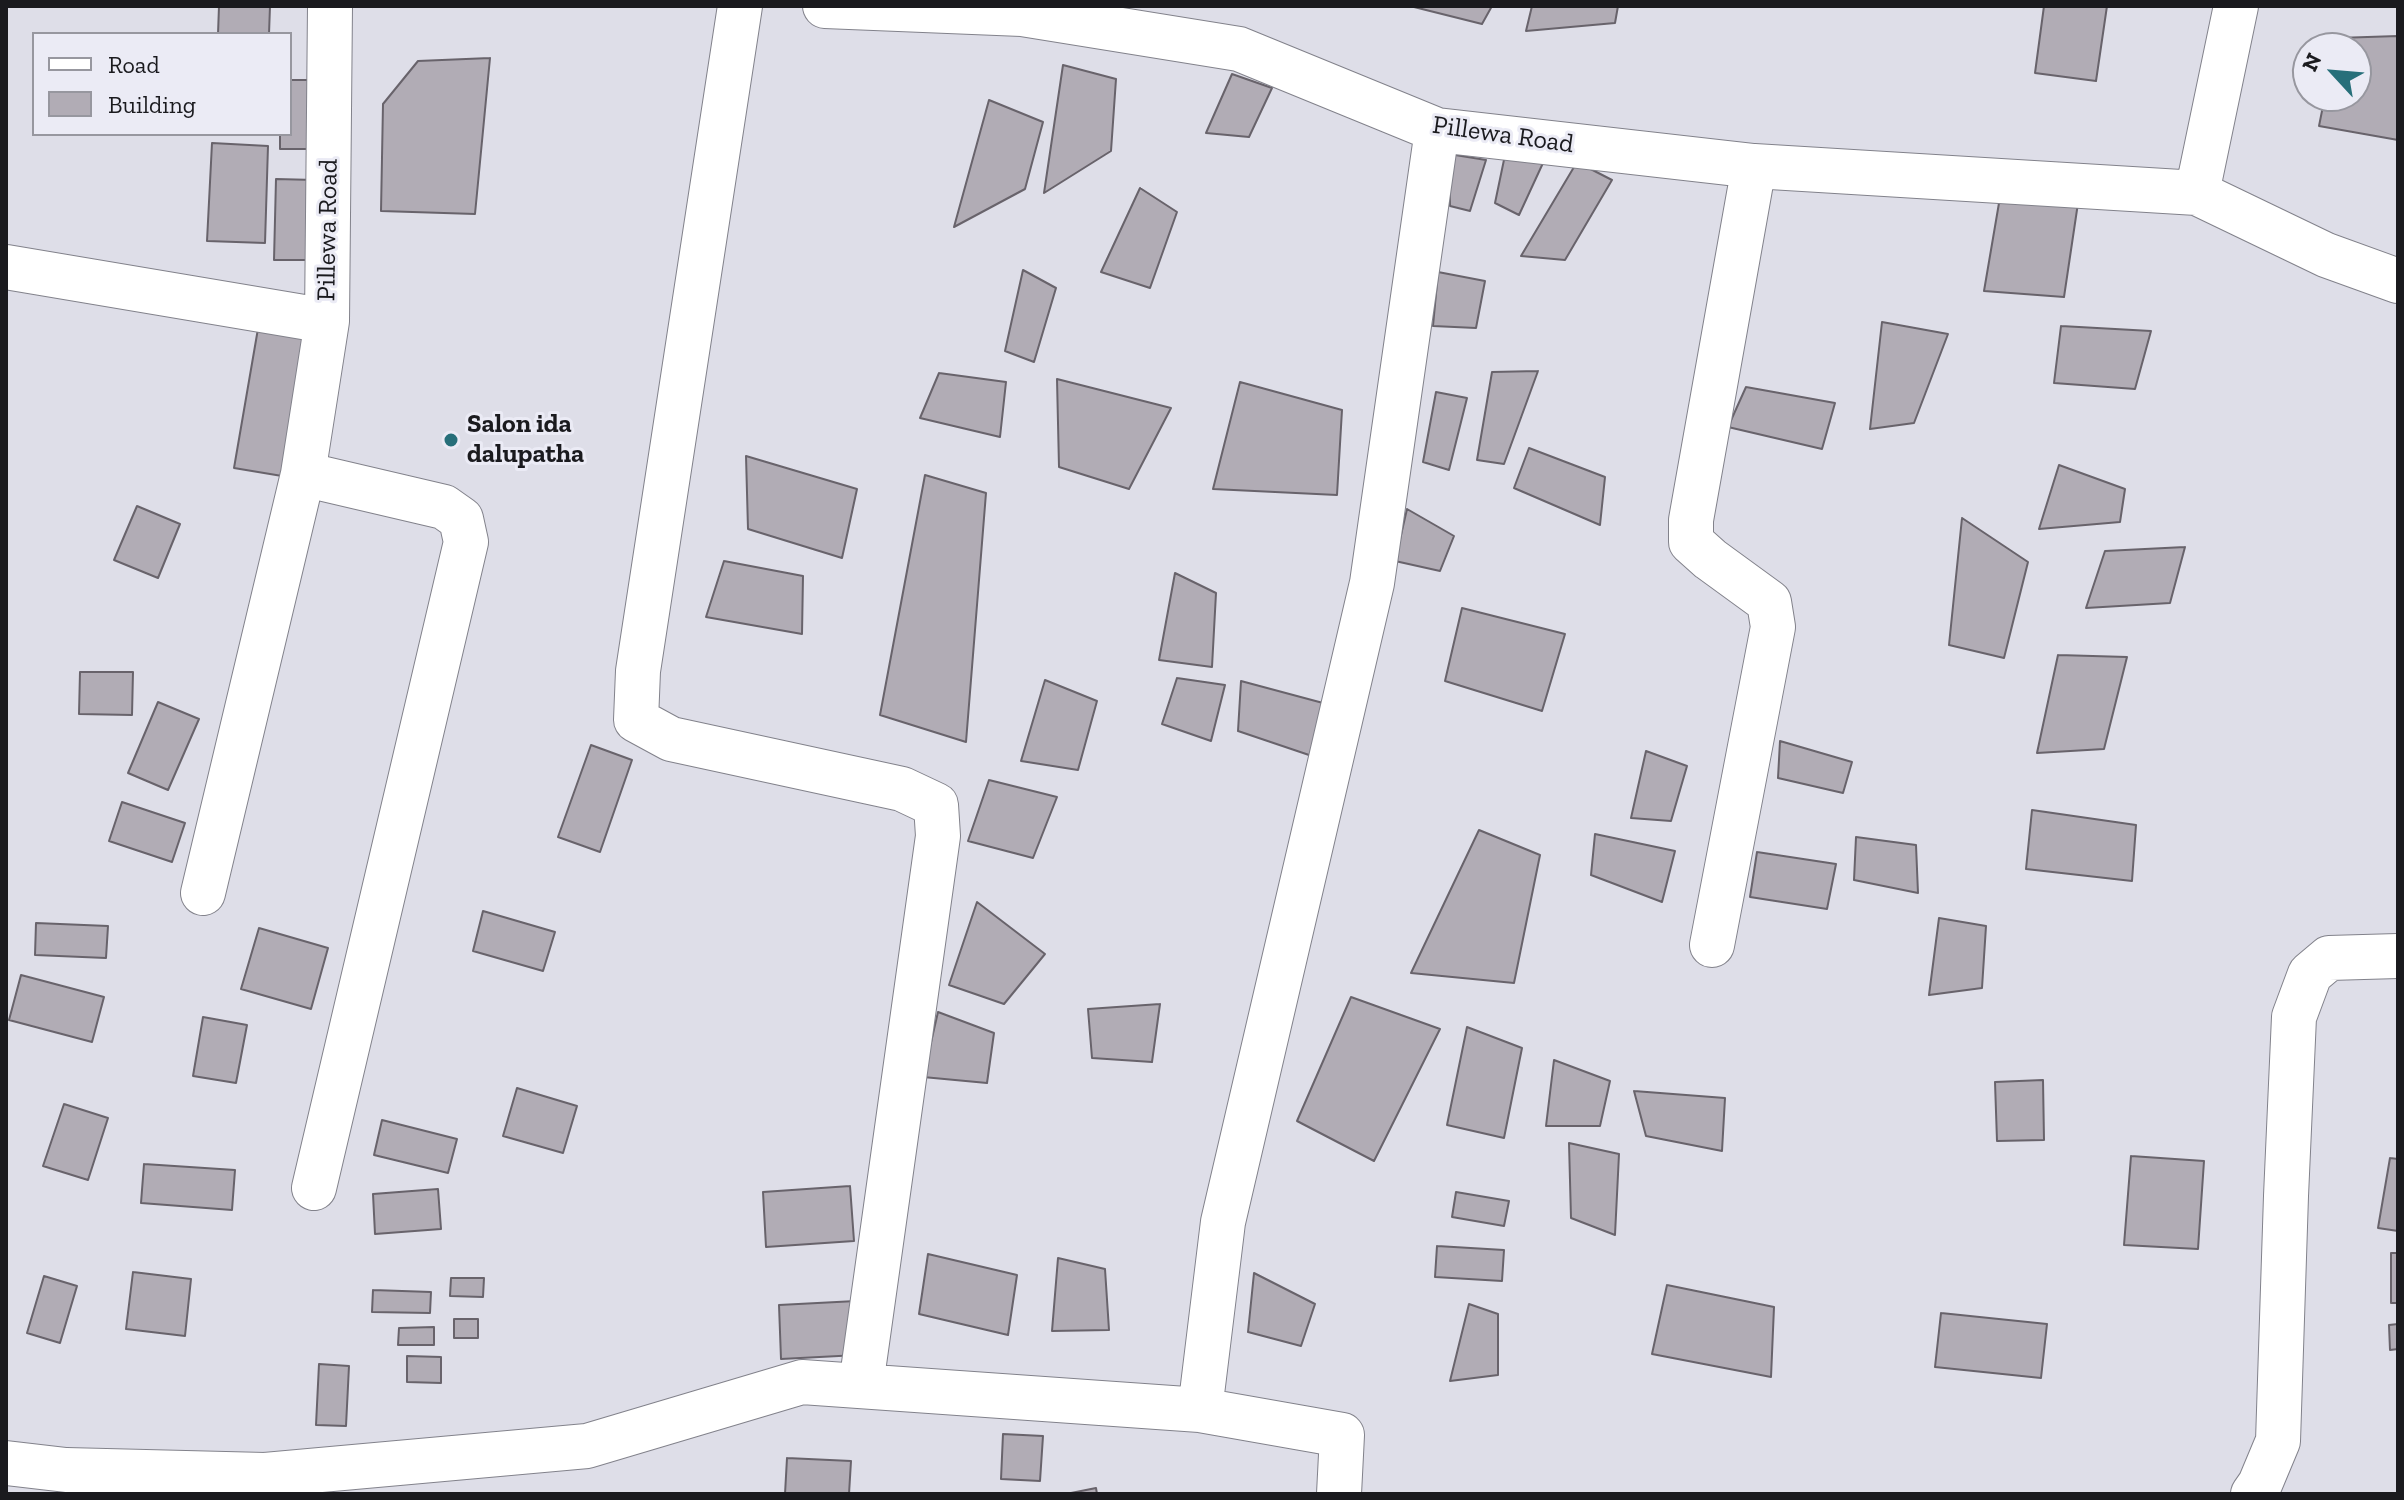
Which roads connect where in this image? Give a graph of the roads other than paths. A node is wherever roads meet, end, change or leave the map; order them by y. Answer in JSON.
{"nodes":[{"id":1,"x":330,"y":6,"type":"edge"},
{"id":2,"x":740,"y":6,"type":"edge"},
{"id":3,"x":825,"y":6,"type":"edge"},
{"id":4,"x":2236,"y":6,"type":"edge"},
{"id":5,"x":1437,"y":130,"type":"junction"},
{"id":6,"x":1754,"y":166,"type":"junction"},
{"id":7,"x":2197,"y":193,"type":"junction"},
{"id":8,"x":6,"y":267,"type":"edge"},
{"id":9,"x":2398,"y":281,"type":"edge"},
{"id":10,"x":327,"y":321,"type":"junction"},
{"id":11,"x":303,"y":474,"type":"junction"},
{"id":12,"x":203,"y":893,"type":"dead end"},
{"id":13,"x":1712,"y":945,"type":"dead end"},
{"id":14,"x":2398,"y":956,"type":"edge"},
{"id":15,"x":314,"y":1188,"type":"dead end"},
{"id":16,"x":861,"y":1385,"type":"junction"},
{"id":17,"x":1200,"y":1410,"type":"junction"},
{"id":18,"x":6,"y":1463,"type":"edge"},
{"id":19,"x":64,"y":1482,"type":"edge"},
{"id":20,"x":1339,"y":1494,"type":"edge"},
{"id":21,"x":2253,"y":1494,"type":"edge"}],
"edges":[{"from":1,"to":10,"type":"street","name":"Pillewa Road"},
{"from":2,"to":16,"type":"street"},
{"from":3,"to":5,"type":"street","name":"Pillewa Road"},
{"from":4,"to":7,"type":"street"},
{"from":5,"to":6,"type":"street","name":"Pillewa Road"},
{"from":5,"to":17,"type":"street"},
{"from":6,"to":7,"type":"street","name":"Pillewa Road"},
{"from":6,"to":13,"type":"street"},
{"from":7,"to":9,"type":"street"},
{"from":8,"to":10,"type":"street","name":"Pillewa Road"},
{"from":10,"to":11,"type":"street"},
{"from":11,"to":12,"type":"street"},
{"from":11,"to":15,"type":"street"},
{"from":14,"to":21,"type":"street"},
{"from":16,"to":17,"type":"street"},
{"from":16,"to":19,"type":"street"},
{"from":17,"to":20,"type":"street"},
{"from":18,"to":19,"type":"street"}]}
